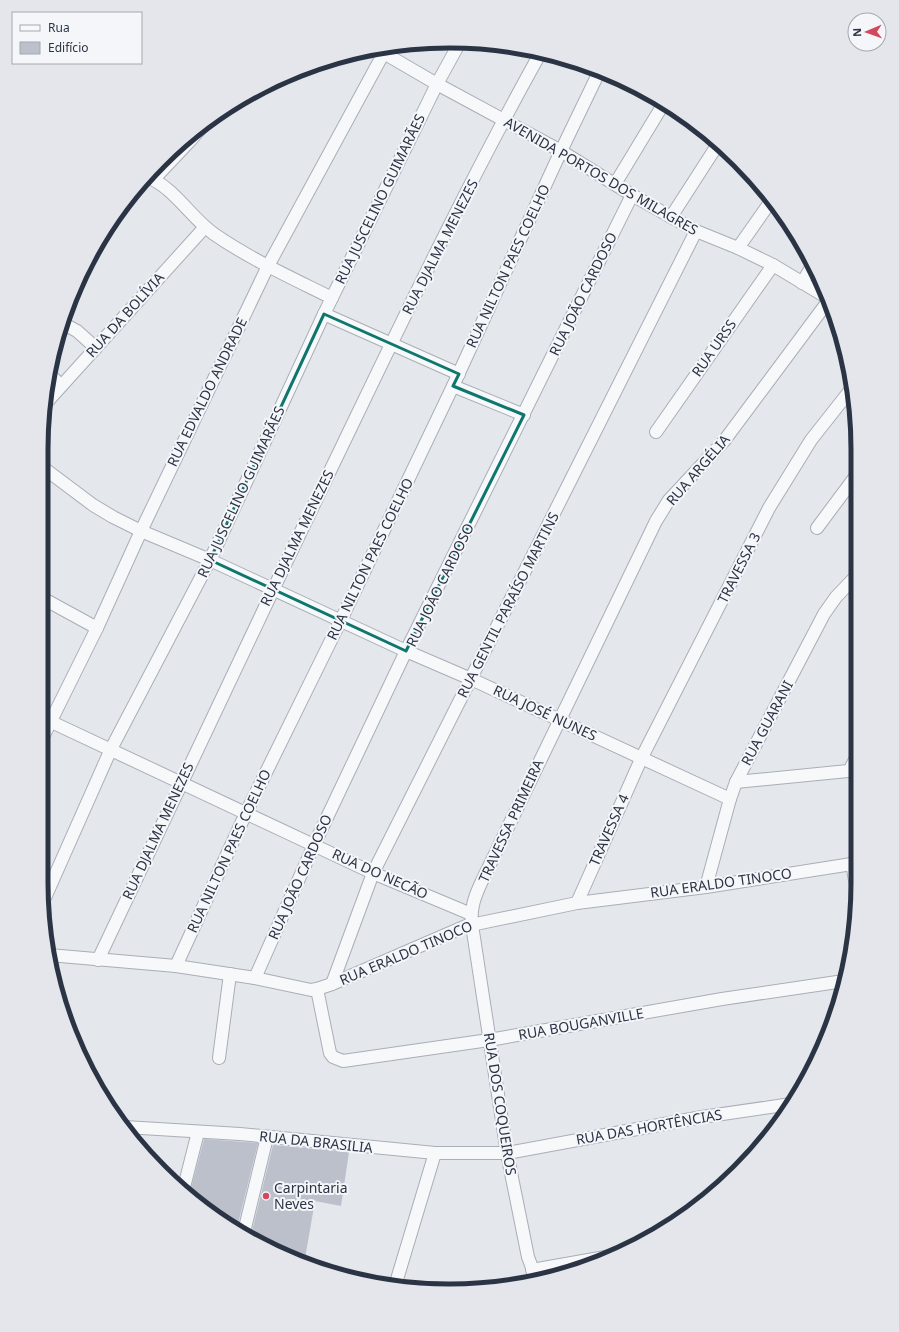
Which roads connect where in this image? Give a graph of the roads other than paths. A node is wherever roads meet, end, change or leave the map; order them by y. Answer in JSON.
{"nodes":[{"id":1,"x":456,"y":48,"type":"edge"},
{"id":2,"x":387,"y":53,"type":"edge"},
{"id":3,"x":380,"y":54,"type":"edge"},
{"id":4,"x":537,"y":58,"type":"edge"},
{"id":5,"x":597,"y":76,"type":"edge"},
{"id":6,"x":436,"y":84,"type":"junction"},
{"id":7,"x":661,"y":108,"type":"edge"},
{"id":8,"x":503,"y":120,"type":"junction"},
{"id":9,"x":715,"y":149,"type":"edge"},
{"id":10,"x":561,"y":151,"type":"junction"},
{"id":11,"x":153,"y":180,"type":"edge"},
{"id":12,"x":615,"y":184,"type":"junction"},
{"id":13,"x":632,"y":194,"type":"junction"},
{"id":14,"x":768,"y":205,"type":"edge"},
{"id":15,"x":671,"y":217,"type":"junction"},
{"id":16,"x":205,"y":227,"type":"junction"},
{"id":17,"x":696,"y":231,"type":"junction"},
{"id":18,"x":738,"y":248,"type":"junction"},
{"id":19,"x":773,"y":265,"type":"junction"},
{"id":20,"x":268,"y":266,"type":"junction"},
{"id":21,"x":809,"y":271,"type":"edge"},
{"id":22,"x":802,"y":283,"type":"junction"},
{"id":23,"x":819,"y":293,"type":"edge"},
{"id":24,"x":332,"y":298,"type":"junction"},
{"id":25,"x":824,"y":306,"type":"edge"},
{"id":26,"x":324,"y":314,"type":"junction"},
{"id":27,"x":67,"y":326,"type":"edge"},
{"id":28,"x":391,"y":343,"type":"junction"},
{"id":29,"x":96,"y":348,"type":"junction"},
{"id":30,"x":458,"y":374,"type":"junction"},
{"id":31,"x":54,"y":379,"type":"edge"},
{"id":32,"x":61,"y":386,"type":"junction"},
{"id":33,"x":453,"y":386,"type":"junction"},
{"id":34,"x":847,"y":394,"type":"edge"},
{"id":35,"x":51,"y":398,"type":"edge"},
{"id":36,"x":524,"y":415,"type":"junction"},
{"id":37,"x":656,"y":432,"type":"dead end"},
{"id":38,"x":48,"y":471,"type":"edge"},
{"id":39,"x":851,"y":483,"type":"edge"},
{"id":40,"x":817,"y":528,"type":"dead end"},
{"id":41,"x":141,"y":531,"type":"junction"},
{"id":42,"x":210,"y":560,"type":"junction"},
{"id":43,"x":851,"y":581,"type":"edge"},
{"id":44,"x":273,"y":589,"type":"junction"},
{"id":45,"x":48,"y":601,"type":"edge"},
{"id":46,"x":341,"y":620,"type":"junction"},
{"id":47,"x":97,"y":628,"type":"junction"},
{"id":48,"x":406,"y":651,"type":"junction"},
{"id":49,"x":471,"y":679,"type":"junction"},
{"id":50,"x":48,"y":717,"type":"edge"},
{"id":51,"x":48,"y":719,"type":"edge"},
{"id":52,"x":559,"y":720,"type":"junction"},
{"id":53,"x":111,"y":749,"type":"junction"},
{"id":54,"x":642,"y":757,"type":"junction"},
{"id":55,"x":851,"y":770,"type":"edge"},
{"id":56,"x":181,"y":782,"type":"junction"},
{"id":57,"x":736,"y":782,"type":"junction"},
{"id":58,"x":730,"y":798,"type":"junction"},
{"id":59,"x":246,"y":812,"type":"junction"},
{"id":60,"x":314,"y":845,"type":"junction"},
{"id":61,"x":851,"y":864,"type":"edge"},
{"id":62,"x":373,"y":873,"type":"junction"},
{"id":63,"x":706,"y":887,"type":"junction"},
{"id":64,"x":48,"y":890,"type":"edge"},
{"id":65,"x":577,"y":903,"type":"junction"},
{"id":66,"x":471,"y":919,"type":"junction"},
{"id":67,"x":55,"y":956,"type":"edge"},
{"id":68,"x":98,"y":960,"type":"junction"},
{"id":69,"x":176,"y":966,"type":"junction"},
{"id":70,"x":230,"y":974,"type":"junction"},
{"id":71,"x":255,"y":978,"type":"junction"},
{"id":72,"x":838,"y":982,"type":"edge"},
{"id":73,"x":332,"y":984,"type":"junction"},
{"id":74,"x":317,"y":989,"type":"junction"},
{"id":75,"x":489,"y":1040,"type":"junction"},
{"id":76,"x":219,"y":1058,"type":"dead end"},
{"id":77,"x":784,"y":1105,"type":"edge"},
{"id":78,"x":131,"y":1128,"type":"edge"},
{"id":79,"x":198,"y":1132,"type":"junction"},
{"id":80,"x":267,"y":1137,"type":"junction"},
{"id":81,"x":435,"y":1153,"type":"junction"},
{"id":82,"x":507,"y":1153,"type":"junction"},
{"id":83,"x":186,"y":1184,"type":"edge"},
{"id":84,"x":245,"y":1228,"type":"edge"},
{"id":85,"x":585,"y":1261,"type":"edge"},
{"id":86,"x":532,"y":1270,"type":"junction"},
{"id":87,"x":534,"y":1275,"type":"edge"},
{"id":88,"x":397,"y":1281,"type":"edge"}],
"edges":[{"from":1,"to":6,"type":"street","name":"RUA JUSCELINO GUIMARÃES"},
{"from":2,"to":6,"type":"street","name":"AVENIDA PORTOS DOS MILAGRES"},
{"from":3,"to":20,"type":"street","name":"RUA EDVALDO ANDRADE"},
{"from":4,"to":8,"type":"street","name":"RUA DJALMA MENEZES"},
{"from":5,"to":10,"type":"street","name":"RUA NILTON PAES COELHO"},
{"from":6,"to":8,"type":"street","name":"AVENIDA PORTOS DOS MILAGRES"},
{"from":6,"to":24,"type":"street","name":"RUA JUSCELINO GUIMARÃES"},
{"from":7,"to":12,"type":"street"},
{"from":8,"to":10,"type":"street","name":"AVENIDA PORTOS DOS MILAGRES"},
{"from":8,"to":28,"type":"street","name":"RUA DJALMA MENEZES"},
{"from":9,"to":15,"type":"street"},
{"from":10,"to":12,"type":"street","name":"AVENIDA PORTOS DOS MILAGRES"},
{"from":10,"to":30,"type":"street","name":"RUA NILTON PAES COELHO"},
{"from":11,"to":16,"type":"street"},
{"from":12,"to":13,"type":"street","name":"AVENIDA PORTOS DOS MILAGRES"},
{"from":13,"to":15,"type":"street","name":"AVENIDA PORTOS DOS MILAGRES"},
{"from":13,"to":36,"type":"street","name":"RUA JOÃO CARDOSO"},
{"from":14,"to":18,"type":"street"},
{"from":15,"to":17,"type":"street","name":"AVENIDA PORTOS DOS MILAGRES"},
{"from":16,"to":20,"type":"street"},
{"from":16,"to":29,"type":"street","name":"RUA DA BOLÍVIA"},
{"from":17,"to":18,"type":"street","name":"AVENIDA PORTOS DOS MILAGRES"},
{"from":17,"to":49,"type":"street","name":"RUA GENTIL PARAÍSO MARTINS"},
{"from":18,"to":19,"type":"street","name":"AVENIDA PORTOS DOS MILAGRES"},
{"from":19,"to":22,"type":"street","name":"AVENIDA PORTOS DOS MILAGRES"},
{"from":19,"to":37,"type":"street","name":"RUA URSS"},
{"from":20,"to":24,"type":"street"},
{"from":20,"to":41,"type":"street","name":"RUA EDVALDO ANDRADE"},
{"from":21,"to":22,"type":"street"},
{"from":22,"to":23,"type":"street","name":"AVENIDA PORTOS DOS MILAGRES"},
{"from":24,"to":26,"type":"street","name":"RUA JUSCELINO GUIMARÃES"},
{"from":25,"to":52,"type":"street","name":"RUA ARGÉLIA"},
{"from":26,"to":28,"type":"street"},
{"from":26,"to":42,"type":"street","name":"RUA JUSCELINO GUIMARÃES"},
{"from":27,"to":29,"type":"street"},
{"from":28,"to":30,"type":"street"},
{"from":28,"to":44,"type":"street","name":"RUA DJALMA MENEZES"},
{"from":29,"to":32,"type":"street","name":"RUA DA BOLÍVIA"},
{"from":30,"to":33,"type":"street","name":"RUA NILTON PAES COELHO"},
{"from":31,"to":32,"type":"street"},
{"from":32,"to":35,"type":"street","name":"RUA DA BOLÍVIA"},
{"from":33,"to":36,"type":"street"},
{"from":33,"to":46,"type":"street","name":"RUA NILTON PAES COELHO"},
{"from":34,"to":54,"type":"street","name":"TRAVESSA 3"},
{"from":36,"to":48,"type":"street","name":"RUA JOÃO CARDOSO"},
{"from":38,"to":41,"type":"street","name":"RUA JOSÉ NUNES"},
{"from":39,"to":40,"type":"street"},
{"from":41,"to":42,"type":"street","name":"RUA JOSÉ NUNES"},
{"from":41,"to":47,"type":"street","name":"RUA EDVALDO ANDRADE"},
{"from":42,"to":44,"type":"street","name":"RUA JOSÉ NUNES"},
{"from":42,"to":53,"type":"street","name":"RUA JUSCELINO GUIMARÃES"},
{"from":43,"to":57,"type":"street","name":"RUA GUARANI"},
{"from":44,"to":46,"type":"street","name":"RUA JOSÉ NUNES"},
{"from":44,"to":56,"type":"street","name":"RUA DJALMA MENEZES"},
{"from":45,"to":47,"type":"street"},
{"from":46,"to":48,"type":"street","name":"RUA JOSÉ NUNES"},
{"from":46,"to":59,"type":"street","name":"RUA NILTON PAES COELHO"},
{"from":47,"to":50,"type":"street","name":"RUA EDVALDO ANDRADE"},
{"from":48,"to":49,"type":"street","name":"RUA JOSÉ NUNES"},
{"from":48,"to":60,"type":"street","name":"RUA JOÃO CARDOSO"},
{"from":49,"to":52,"type":"street","name":"RUA JOSÉ NUNES"},
{"from":49,"to":62,"type":"street","name":"RUA GENTIL PARAÍSO MARTINS"},
{"from":51,"to":53,"type":"street","name":"RUA DO NECÃO"},
{"from":52,"to":54,"type":"street","name":"RUA JOSÉ NUNES"},
{"from":52,"to":66,"type":"street","name":"TRAVESSA PRIMEIRA"},
{"from":53,"to":56,"type":"street","name":"RUA DO NECÃO"},
{"from":53,"to":64,"type":"street","name":"RUA JUSCELINO GUIMARÃES"},
{"from":54,"to":58,"type":"street","name":"RUA JOSÉ NUNES"},
{"from":54,"to":65,"type":"street","name":"TRAVESSA 4"},
{"from":55,"to":57,"type":"street"},
{"from":56,"to":59,"type":"street","name":"RUA DO NECÃO"},
{"from":56,"to":68,"type":"street","name":"RUA DJALMA MENEZES"},
{"from":57,"to":58,"type":"street","name":"RUA GUARANI"},
{"from":58,"to":63,"type":"street","name":"RUA GUARANI"},
{"from":59,"to":60,"type":"street","name":"RUA DO NECÃO"},
{"from":59,"to":69,"type":"street","name":"RUA NILTON PAES COELHO"},
{"from":60,"to":62,"type":"street","name":"RUA DO NECÃO"},
{"from":60,"to":71,"type":"street","name":"RUA JOÃO CARDOSO"},
{"from":61,"to":63,"type":"street","name":"RUA ERALDO TINOCO"},
{"from":62,"to":66,"type":"street","name":"RUA DO NECÃO"},
{"from":62,"to":73,"type":"street","name":"RUA GENTIL PARAÍSO MARTINS"},
{"from":63,"to":65,"type":"street","name":"RUA ERALDO TINOCO"},
{"from":65,"to":66,"type":"street","name":"RUA ERALDO TINOCO"},
{"from":66,"to":73,"type":"street","name":"RUA ERALDO TINOCO"},
{"from":66,"to":75,"type":"street","name":"RUA DOS COQUEIROS"},
{"from":67,"to":68,"type":"street","name":"RUA ERALDO TINOCO"},
{"from":68,"to":69,"type":"street","name":"RUA ERALDO TINOCO"},
{"from":69,"to":70,"type":"street","name":"RUA ERALDO TINOCO"},
{"from":70,"to":71,"type":"street","name":"RUA ERALDO TINOCO"},
{"from":70,"to":76,"type":"street"},
{"from":71,"to":74,"type":"street","name":"RUA ERALDO TINOCO"},
{"from":72,"to":75,"type":"street","name":"RUA BOUGANVILLE"},
{"from":73,"to":74,"type":"street","name":"RUA ERALDO TINOCO"},
{"from":74,"to":75,"type":"street","name":"RUA BOUGANVILLE"},
{"from":75,"to":82,"type":"street","name":"RUA DOS COQUEIROS"},
{"from":77,"to":82,"type":"street","name":"RUA DAS HORTÊNCIAS"},
{"from":78,"to":79,"type":"street","name":"RUA DA BRASILIA"},
{"from":79,"to":80,"type":"street","name":"RUA DA BRASILIA"},
{"from":79,"to":83,"type":"street"},
{"from":80,"to":81,"type":"street","name":"RUA DA BRASILIA"},
{"from":80,"to":84,"type":"street"},
{"from":81,"to":82,"type":"street","name":"RUA DA BRASILIA"},
{"from":81,"to":88,"type":"street"},
{"from":82,"to":86,"type":"street","name":"RUA DOS COQUEIROS"},
{"from":85,"to":86,"type":"street"},
{"from":86,"to":87,"type":"street","name":"RUA DOS COQUEIROS"}]}
